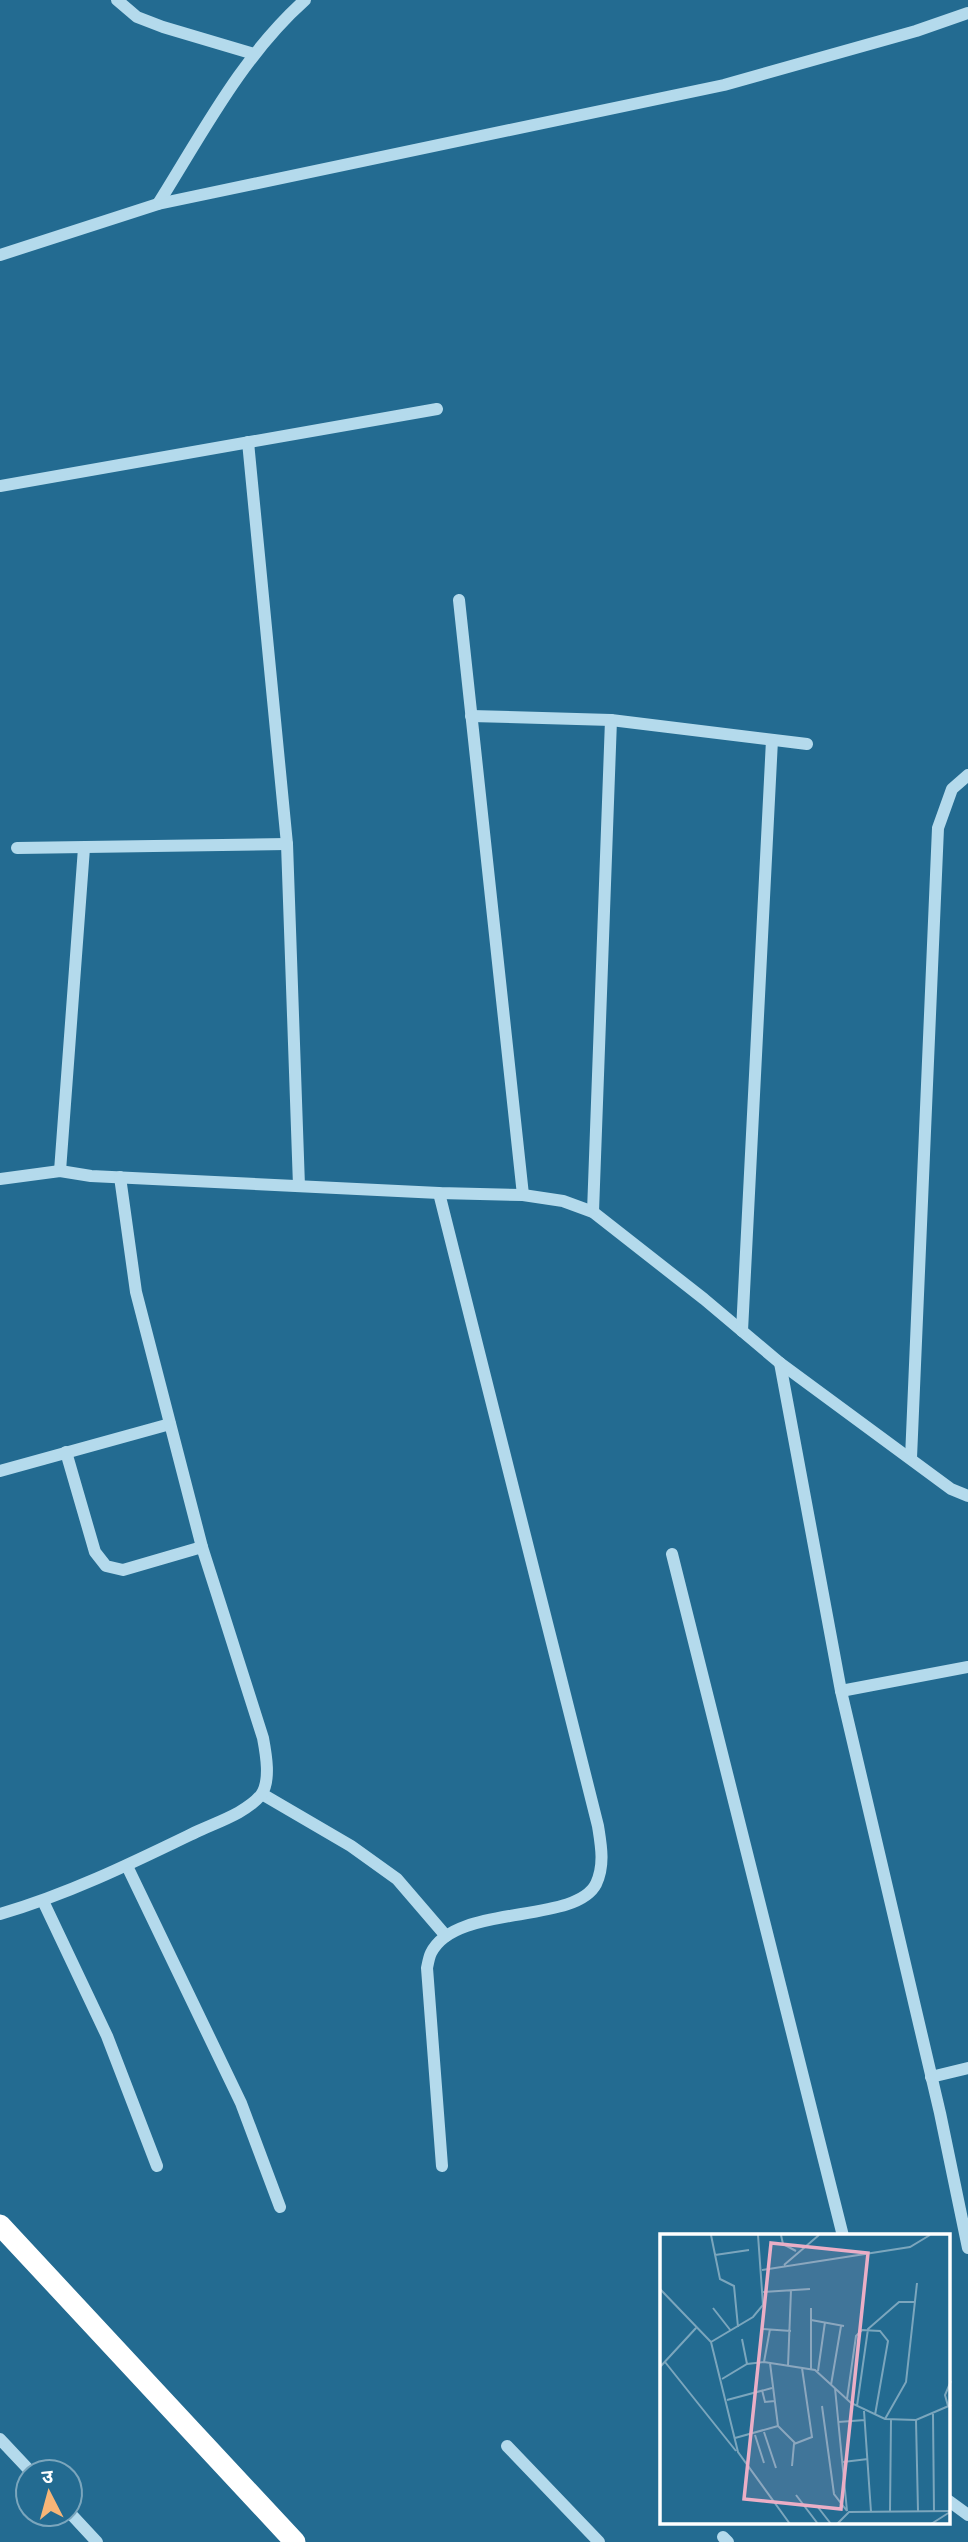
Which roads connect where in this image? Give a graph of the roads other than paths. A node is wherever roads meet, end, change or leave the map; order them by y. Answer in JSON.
{"nodes":[{"id":1,"x":117,"y":0,"type":"edge"},
{"id":2,"x":285,"y":0,"type":"edge"},
{"id":3,"x":305,"y":0,"type":"edge"},
{"id":4,"x":968,"y":13,"type":"edge"},
{"id":5,"x":288,"y":16,"type":"junction"},
{"id":6,"x":254,"y":54,"type":"junction"},
{"id":7,"x":158,"y":204,"type":"junction"},
{"id":8,"x":0,"y":256,"type":"edge"},
{"id":9,"x":437,"y":409,"type":"dead end"},
{"id":10,"x":248,"y":442,"type":"junction"},
{"id":11,"x":0,"y":486,"type":"edge"},
{"id":12,"x":459,"y":600,"type":"dead end"},
{"id":13,"x":471,"y":716,"type":"junction"},
{"id":14,"x":611,"y":720,"type":"junction"},
{"id":15,"x":772,"y":740,"type":"junction"},
{"id":16,"x":807,"y":744,"type":"dead end"},
{"id":17,"x":968,"y":775,"type":"edge"},
{"id":18,"x":287,"y":844,"type":"junction"},
{"id":19,"x":16,"y":848,"type":"dead end"},
{"id":20,"x":84,"y":848,"type":"junction"},
{"id":21,"x":60,"y":1171,"type":"junction"},
{"id":22,"x":120,"y":1177,"type":"junction"},
{"id":23,"x":0,"y":1179,"type":"edge"},
{"id":24,"x":299,"y":1186,"type":"junction"},
{"id":25,"x":439,"y":1193,"type":"junction"},
{"id":26,"x":523,"y":1195,"type":"junction"},
{"id":27,"x":593,"y":1212,"type":"junction"},
{"id":28,"x":742,"y":1331,"type":"junction"},
{"id":29,"x":780,"y":1363,"type":"junction"},
{"id":30,"x":170,"y":1424,"type":"junction"},
{"id":31,"x":66,"y":1452,"type":"junction"},
{"id":32,"x":911,"y":1458,"type":"junction"},
{"id":33,"x":0,"y":1471,"type":"edge"},
{"id":34,"x":968,"y":1496,"type":"edge"},
{"id":35,"x":202,"y":1547,"type":"junction"},
{"id":36,"x":672,"y":1554,"type":"dead end"},
{"id":37,"x":968,"y":1667,"type":"edge"},
{"id":38,"x":841,"y":1691,"type":"junction"},
{"id":39,"x":262,"y":1794,"type":"junction"},
{"id":40,"x":127,"y":1866,"type":"junction"},
{"id":41,"x":43,"y":1901,"type":"junction"},
{"id":42,"x":0,"y":1914,"type":"edge"},
{"id":43,"x":446,"y":1936,"type":"junction"},
{"id":44,"x":968,"y":2068,"type":"edge"},
{"id":45,"x":931,"y":2077,"type":"junction"},
{"id":46,"x":157,"y":2166,"type":"dead end"},
{"id":47,"x":442,"y":2166,"type":"dead end"},
{"id":48,"x":280,"y":2207,"type":"dead end"},
{"id":49,"x":0,"y":2225,"type":"edge"},
{"id":50,"x":842,"y":2234,"type":"edge"},
{"id":51,"x":968,"y":2248,"type":"edge"},
{"id":52,"x":0,"y":2439,"type":"edge"},
{"id":53,"x":507,"y":2446,"type":"dead end"},
{"id":54,"x":18,"y":2458,"type":"edge"},
{"id":55,"x":950,"y":2502,"type":"edge"},
{"id":56,"x":968,"y":2515,"type":"edge"},
{"id":57,"x":84,"y":2528,"type":"edge"},
{"id":58,"x":97,"y":2542,"type":"edge"},
{"id":59,"x":295,"y":2542,"type":"edge"},
{"id":60,"x":599,"y":2542,"type":"edge"}],
"edges":[{"from":1,"to":6,"type":"street"},
{"from":2,"to":5,"type":"street"},
{"from":3,"to":5,"type":"street"},
{"from":4,"to":7,"type":"street"},
{"from":5,"to":6,"type":"street"},
{"from":6,"to":7,"type":"street"},
{"from":7,"to":8,"type":"street"},
{"from":9,"to":10,"type":"street"},
{"from":10,"to":11,"type":"street"},
{"from":10,"to":18,"type":"street"},
{"from":12,"to":13,"type":"street"},
{"from":13,"to":14,"type":"street"},
{"from":13,"to":26,"type":"street"},
{"from":14,"to":15,"type":"street"},
{"from":14,"to":27,"type":"street"},
{"from":15,"to":16,"type":"street"},
{"from":15,"to":28,"type":"street"},
{"from":17,"to":32,"type":"street"},
{"from":18,"to":20,"type":"street"},
{"from":18,"to":24,"type":"street"},
{"from":19,"to":20,"type":"street"},
{"from":20,"to":21,"type":"street"},
{"from":21,"to":22,"type":"street"},
{"from":21,"to":23,"type":"street"},
{"from":22,"to":24,"type":"street"},
{"from":22,"to":30,"type":"street"},
{"from":24,"to":25,"type":"street"},
{"from":25,"to":26,"type":"street"},
{"from":25,"to":43,"type":"street"},
{"from":26,"to":27,"type":"street"},
{"from":27,"to":28,"type":"street"},
{"from":28,"to":29,"type":"street"},
{"from":29,"to":32,"type":"street"},
{"from":29,"to":38,"type":"street"},
{"from":30,"to":31,"type":"street"},
{"from":30,"to":35,"type":"street"},
{"from":31,"to":33,"type":"street"},
{"from":31,"to":35,"type":"street"},
{"from":32,"to":34,"type":"street"},
{"from":35,"to":39,"type":"street"},
{"from":36,"to":50,"type":"street"},
{"from":37,"to":38,"type":"street"},
{"from":38,"to":45,"type":"street"},
{"from":39,"to":40,"type":"street"},
{"from":39,"to":43,"type":"street"},
{"from":40,"to":41,"type":"street"},
{"from":40,"to":48,"type":"street"},
{"from":41,"to":42,"type":"street"},
{"from":41,"to":46,"type":"street"},
{"from":43,"to":47,"type":"street"},
{"from":44,"to":45,"type":"street"},
{"from":45,"to":51,"type":"street"},
{"from":49,"to":59,"type":"highway"},
{"from":52,"to":54,"type":"street"},
{"from":53,"to":60,"type":"street"},
{"from":55,"to":56,"type":"street"},
{"from":57,"to":58,"type":"street"}]}
